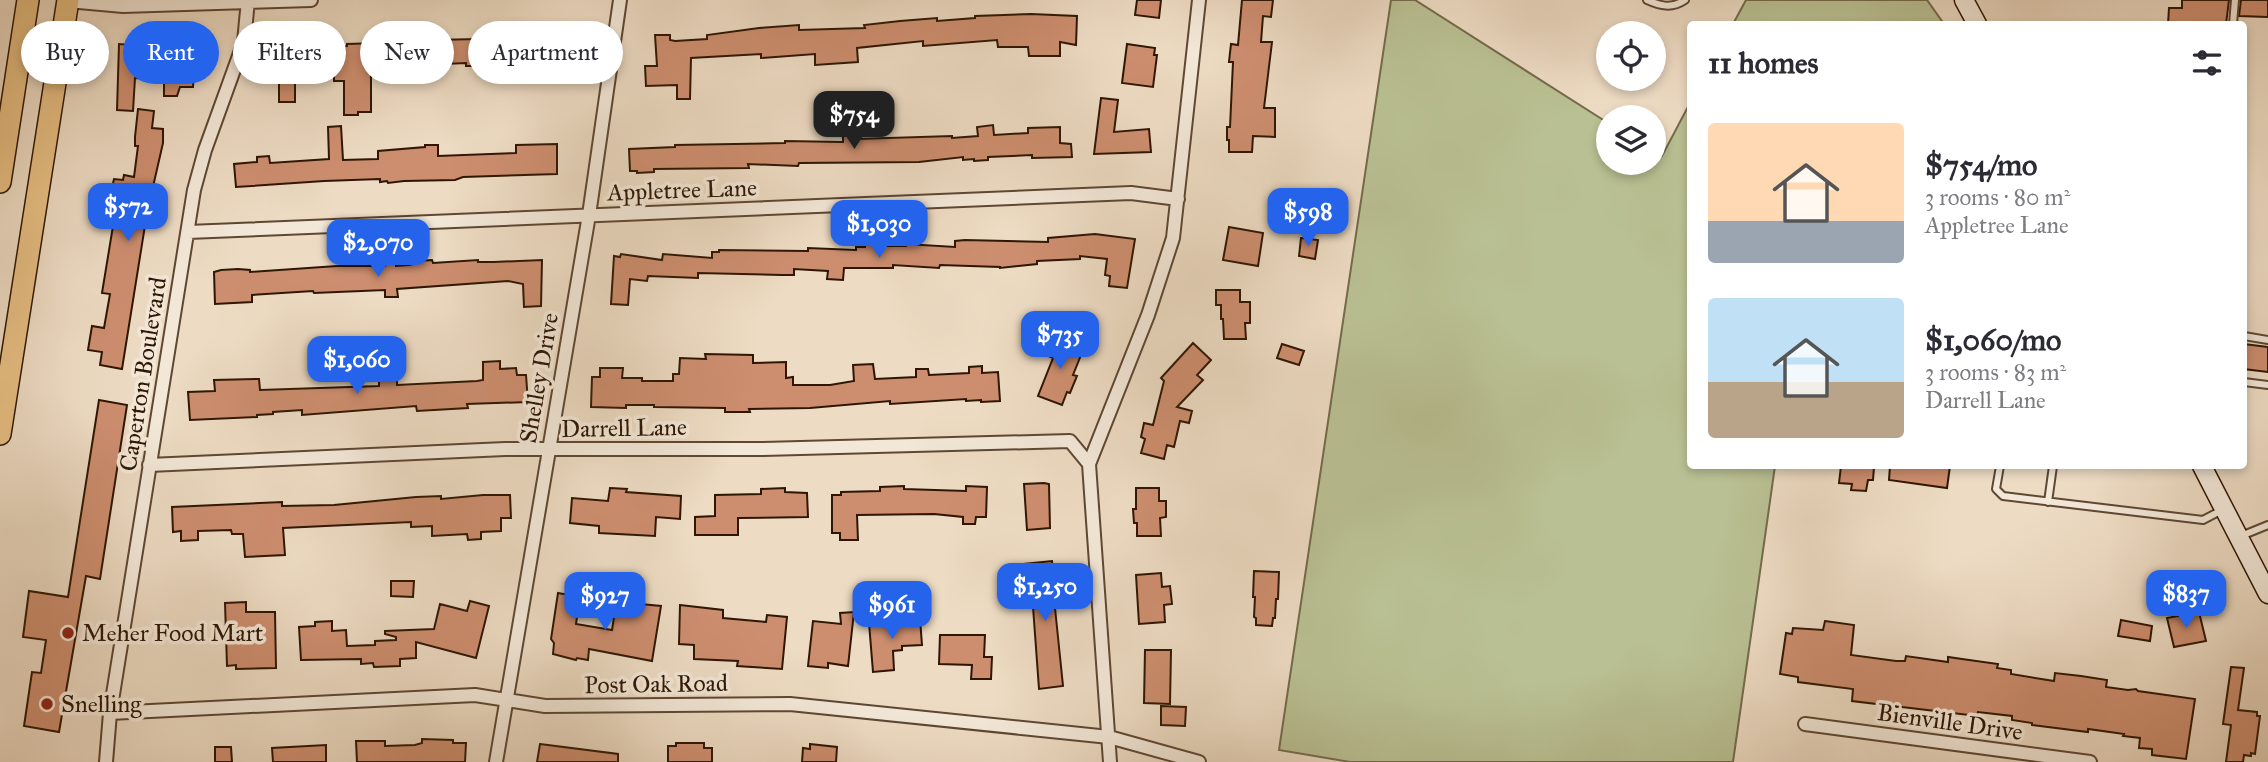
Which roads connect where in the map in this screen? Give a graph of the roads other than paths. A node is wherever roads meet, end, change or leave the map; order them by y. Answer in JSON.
{"nodes":[{"id":1,"x":29,"y":0,"type":"edge"},
{"id":2,"x":311,"y":0,"type":"edge"},
{"id":3,"x":620,"y":0,"type":"edge"},
{"id":4,"x":1199,"y":0,"type":"edge"},
{"id":5,"x":1647,"y":0,"type":"edge"},
{"id":6,"x":1685,"y":0,"type":"edge"},
{"id":7,"x":1964,"y":0,"type":"edge"},
{"id":8,"x":2235,"y":0,"type":"edge"},
{"id":9,"x":68,"y":1,"type":"edge"},
{"id":10,"x":248,"y":1,"type":"edge"},
{"id":11,"x":1975,"y":21,"type":"edge"},
{"id":12,"x":2233,"y":21,"type":"edge"},
{"id":13,"x":0,"y":183,"type":"edge"},
{"id":14,"x":1178,"y":199,"type":"junction"},
{"id":15,"x":589,"y":215,"type":"junction"},
{"id":16,"x":188,"y":232,"type":"junction"},
{"id":17,"x":2247,"y":336,"type":"edge"},
{"id":18,"x":2268,"y":340,"type":"edge"},
{"id":19,"x":2247,"y":382,"type":"edge"},
{"id":20,"x":2268,"y":385,"type":"edge"},
{"id":21,"x":0,"y":434,"type":"edge"},
{"id":22,"x":548,"y":450,"type":"junction"},
{"id":23,"x":1089,"y":464,"type":"junction"},
{"id":24,"x":149,"y":466,"type":"junction"},
{"id":25,"x":1999,"y":469,"type":"edge"},
{"id":26,"x":2053,"y":469,"type":"edge"},
{"id":27,"x":2204,"y":469,"type":"edge"},
{"id":28,"x":2048,"y":502,"type":"junction"},
{"id":29,"x":2224,"y":508,"type":"junction"},
{"id":30,"x":2268,"y":525,"type":"edge"},
{"id":31,"x":2239,"y":537,"type":"junction"},
{"id":32,"x":2268,"y":594,"type":"edge"},
{"id":33,"x":506,"y":699,"type":"junction"},
{"id":34,"x":110,"y":713,"type":"junction"},
{"id":35,"x":1805,"y":724,"type":"dead end"},
{"id":36,"x":1109,"y":737,"type":"junction"},
{"id":37,"x":106,"y":762,"type":"edge"},
{"id":38,"x":496,"y":762,"type":"edge"},
{"id":39,"x":1110,"y":762,"type":"edge"},
{"id":40,"x":1199,"y":762,"type":"edge"},
{"id":41,"x":2090,"y":762,"type":"edge"}],
"edges":[{"from":1,"to":13,"type":"highway"},
{"from":2,"to":10,"type":"street"},
{"from":3,"to":15,"type":"street","name":"Shelley Drive"},
{"from":4,"to":14,"type":"street"},
{"from":5,"to":6,"type":"lane"},
{"from":7,"to":11,"type":"main road"},
{"from":8,"to":12,"type":"lane"},
{"from":9,"to":10,"type":"street"},
{"from":9,"to":21,"type":"highway"},
{"from":10,"to":16,"type":"street","name":"Caperton Boulevard"},
{"from":14,"to":15,"type":"street","name":"Appletree Lane"},
{"from":14,"to":23,"type":"street"},
{"from":15,"to":16,"type":"street","name":"Appletree Lane"},
{"from":15,"to":22,"type":"street","name":"Shelley Drive"},
{"from":16,"to":24,"type":"street","name":"Caperton Boulevard"},
{"from":17,"to":18,"type":"lane"},
{"from":19,"to":20,"type":"lane"},
{"from":22,"to":23,"type":"street","name":"Darrell Lane"},
{"from":22,"to":24,"type":"street","name":"Darrell Lane"},
{"from":22,"to":33,"type":"street","name":"Shelley Drive"},
{"from":23,"to":36,"type":"street"},
{"from":24,"to":34,"type":"street","name":"Caperton Boulevard"},
{"from":25,"to":28,"type":"lane"},
{"from":26,"to":28,"type":"lane"},
{"from":27,"to":29,"type":"main road"},
{"from":28,"to":29,"type":"lane"},
{"from":29,"to":31,"type":"main road"},
{"from":30,"to":31,"type":"lane"},
{"from":31,"to":32,"type":"main road"},
{"from":33,"to":34,"type":"street","name":"Post Oak Road"},
{"from":33,"to":36,"type":"street","name":"Post Oak Road"},
{"from":33,"to":38,"type":"street","name":"Shelley Drive"},
{"from":34,"to":37,"type":"street","name":"Caperton Boulevard"},
{"from":35,"to":41,"type":"street","name":"Bienville Drive"},
{"from":36,"to":39,"type":"street"},
{"from":36,"to":40,"type":"street","name":"Post Oak Road"}]}
